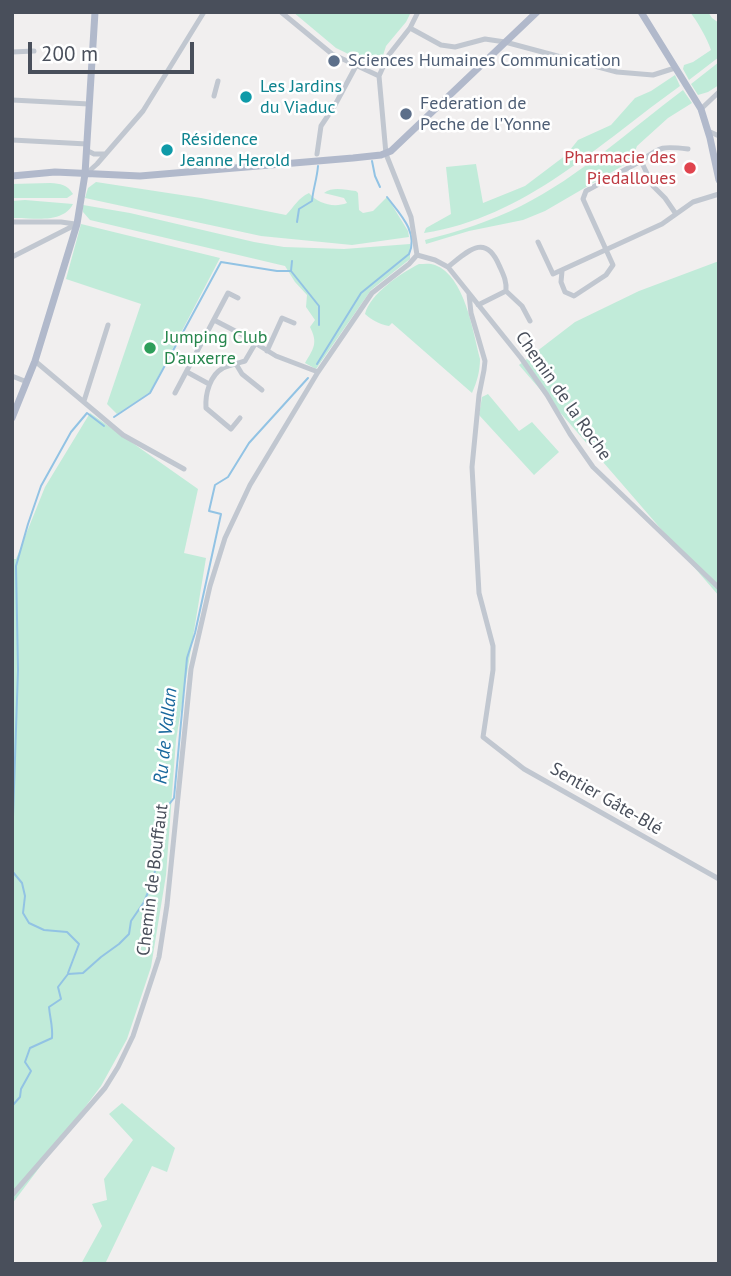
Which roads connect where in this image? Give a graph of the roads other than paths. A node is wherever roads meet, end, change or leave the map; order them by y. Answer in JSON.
{"nodes":[{"id":1,"x":95,"y":12,"type":"edge"},
{"id":2,"x":204,"y":12,"type":"edge"},
{"id":3,"x":281,"y":12,"type":"edge"},
{"id":4,"x":418,"y":12,"type":"edge"},
{"id":5,"x":537,"y":12,"type":"edge"},
{"id":6,"x":641,"y":12,"type":"edge"},
{"id":7,"x":410,"y":28,"type":"junction"},
{"id":8,"x":505,"y":42,"type":"junction"},
{"id":9,"x":34,"y":51,"type":"dead end"},
{"id":10,"x":12,"y":52,"type":"edge"},
{"id":11,"x":356,"y":65,"type":"junction"},
{"id":12,"x":675,"y":68,"type":"junction"},
{"id":13,"x":379,"y":76,"type":"junction"},
{"id":14,"x":218,"y":82,"type":"dead end"},
{"id":15,"x":719,"y":92,"type":"edge"},
{"id":16,"x":214,"y":96,"type":"dead end"},
{"id":17,"x":12,"y":100,"type":"edge"},
{"id":18,"x":89,"y":104,"type":"junction"},
{"id":19,"x":701,"y":109,"type":"junction"},
{"id":20,"x":708,"y":131,"type":"junction"},
{"id":21,"x":719,"y":136,"type":"edge"},
{"id":22,"x":12,"y":140,"type":"edge"},
{"id":23,"x":86,"y":147,"type":"junction"},
{"id":24,"x":688,"y":149,"type":"dead end"},
{"id":25,"x":317,"y":154,"type":"dead end"},
{"id":26,"x":386,"y":154,"type":"junction"},
{"id":27,"x":105,"y":155,"type":"junction"},
{"id":28,"x":640,"y":161,"type":"junction"},
{"id":29,"x":85,"y":174,"type":"junction"},
{"id":30,"x":100,"y":175,"type":"junction"},
{"id":31,"x":12,"y":176,"type":"edge"},
{"id":32,"x":719,"y":180,"type":"edge"},
{"id":33,"x":83,"y":188,"type":"junction"},
{"id":34,"x":719,"y":194,"type":"edge"},
{"id":35,"x":676,"y":214,"type":"junction"},
{"id":36,"x":12,"y":222,"type":"edge"},
{"id":37,"x":77,"y":227,"type":"junction"},
{"id":38,"x":538,"y":242,"type":"dead end"},
{"id":39,"x":607,"y":250,"type":"junction"},
{"id":40,"x":416,"y":255,"type":"junction"},
{"id":41,"x":12,"y":257,"type":"edge"},
{"id":42,"x":448,"y":267,"type":"junction"},
{"id":43,"x":562,"y":271,"type":"junction"},
{"id":44,"x":506,"y":291,"type":"junction"},
{"id":45,"x":469,"y":294,"type":"junction"},
{"id":46,"x":238,"y":298,"type":"dead end"},
{"id":47,"x":478,"y":305,"type":"junction"},
{"id":48,"x":214,"y":320,"type":"junction"},
{"id":49,"x":530,"y":321,"type":"dead end"},
{"id":50,"x":294,"y":323,"type":"dead end"},
{"id":51,"x":108,"y":324,"type":"dead end"},
{"id":52,"x":255,"y":344,"type":"junction"},
{"id":53,"x":267,"y":351,"type":"junction"},
{"id":54,"x":35,"y":361,"type":"junction"},
{"id":55,"x":236,"y":364,"type":"junction"},
{"id":56,"x":314,"y":371,"type":"junction"},
{"id":57,"x":187,"y":372,"type":"junction"},
{"id":58,"x":12,"y":376,"type":"edge"},
{"id":59,"x":27,"y":382,"type":"junction"},
{"id":60,"x":209,"y":384,"type":"junction"},
{"id":61,"x":262,"y":390,"type":"dead end"},
{"id":62,"x":175,"y":393,"type":"dead end"},
{"id":63,"x":84,"y":401,"type":"junction"},
{"id":64,"x":12,"y":418,"type":"edge"},
{"id":65,"x":240,"y":418,"type":"dead end"},
{"id":66,"x":184,"y":469,"type":"dead end"},
{"id":67,"x":719,"y":588,"type":"edge"},
{"id":68,"x":719,"y":879,"type":"edge"},
{"id":69,"x":12,"y":1195,"type":"edge"}],
"edges":[{"from":1,"to":18,"type":"main road"},
{"from":2,"to":27,"type":"street"},
{"from":3,"to":11,"type":"street"},
{"from":4,"to":7,"type":"street"},
{"from":5,"to":8,"type":"main road"},
{"from":6,"to":12,"type":"main road"},
{"from":7,"to":8,"type":"street"},
{"from":7,"to":13,"type":"street"},
{"from":8,"to":12,"type":"street"},
{"from":8,"to":26,"type":"main road"},
{"from":9,"to":10,"type":"street"},
{"from":11,"to":13,"type":"street"},
{"from":11,"to":25,"type":"street"},
{"from":12,"to":19,"type":"main road"},
{"from":13,"to":26,"type":"street"},
{"from":14,"to":16,"type":"street"},
{"from":15,"to":19,"type":"street"},
{"from":17,"to":18,"type":"street"},
{"from":18,"to":23,"type":"main road"},
{"from":19,"to":20,"type":"main road"},
{"from":20,"to":21,"type":"street"},
{"from":20,"to":32,"type":"main road"},
{"from":22,"to":23,"type":"street"},
{"from":23,"to":27,"type":"street"},
{"from":23,"to":29,"type":"main road"},
{"from":24,"to":28,"type":"street"},
{"from":26,"to":30,"type":"main road"},
{"from":26,"to":40,"type":"street"},
{"from":27,"to":29,"type":"street"},
{"from":28,"to":35,"type":"street"},
{"from":28,"to":39,"type":"street"},
{"from":29,"to":30,"type":"main road"},
{"from":29,"to":31,"type":"main road"},
{"from":29,"to":33,"type":"main road"},
{"from":30,"to":33,"type":"main road"},
{"from":33,"to":37,"type":"main road"},
{"from":34,"to":35,"type":"street"},
{"from":35,"to":39,"type":"street"},
{"from":36,"to":37,"type":"street"},
{"from":37,"to":41,"type":"street"},
{"from":37,"to":54,"type":"main road"},
{"from":38,"to":43,"type":"street"},
{"from":39,"to":43,"type":"street"},
{"from":39,"to":43,"type":"street"},
{"from":40,"to":42,"type":"street"},
{"from":40,"to":56,"type":"street","name":"Chemin de Bouffaut"},
{"from":42,"to":44,"type":"street","name":"Chemin de la Roche"},
{"from":42,"to":45,"type":"street","name":"Chemin de la Roche"},
{"from":44,"to":47,"type":"street"},
{"from":44,"to":49,"type":"street","name":"Chemin de la Roche"},
{"from":45,"to":47,"type":"street","name":"Chemin de la Roche"},
{"from":45,"to":68,"type":"street","name":"Sentier Gâte-Blé"},
{"from":46,"to":48,"type":"street"},
{"from":47,"to":67,"type":"street","name":"Chemin de la Roche"},
{"from":48,"to":52,"type":"street"},
{"from":48,"to":57,"type":"street"},
{"from":50,"to":53,"type":"street"},
{"from":51,"to":63,"type":"street"},
{"from":52,"to":53,"type":"street"},
{"from":52,"to":55,"type":"street"},
{"from":53,"to":56,"type":"street"},
{"from":54,"to":59,"type":"main road"},
{"from":54,"to":63,"type":"street"},
{"from":55,"to":60,"type":"street"},
{"from":55,"to":61,"type":"street"},
{"from":56,"to":69,"type":"street","name":"Chemin de Bouffaut"},
{"from":57,"to":60,"type":"street"},
{"from":57,"to":62,"type":"street"},
{"from":58,"to":59,"type":"street"},
{"from":59,"to":64,"type":"main road"},
{"from":60,"to":65,"type":"street"},
{"from":63,"to":66,"type":"street"}]}
